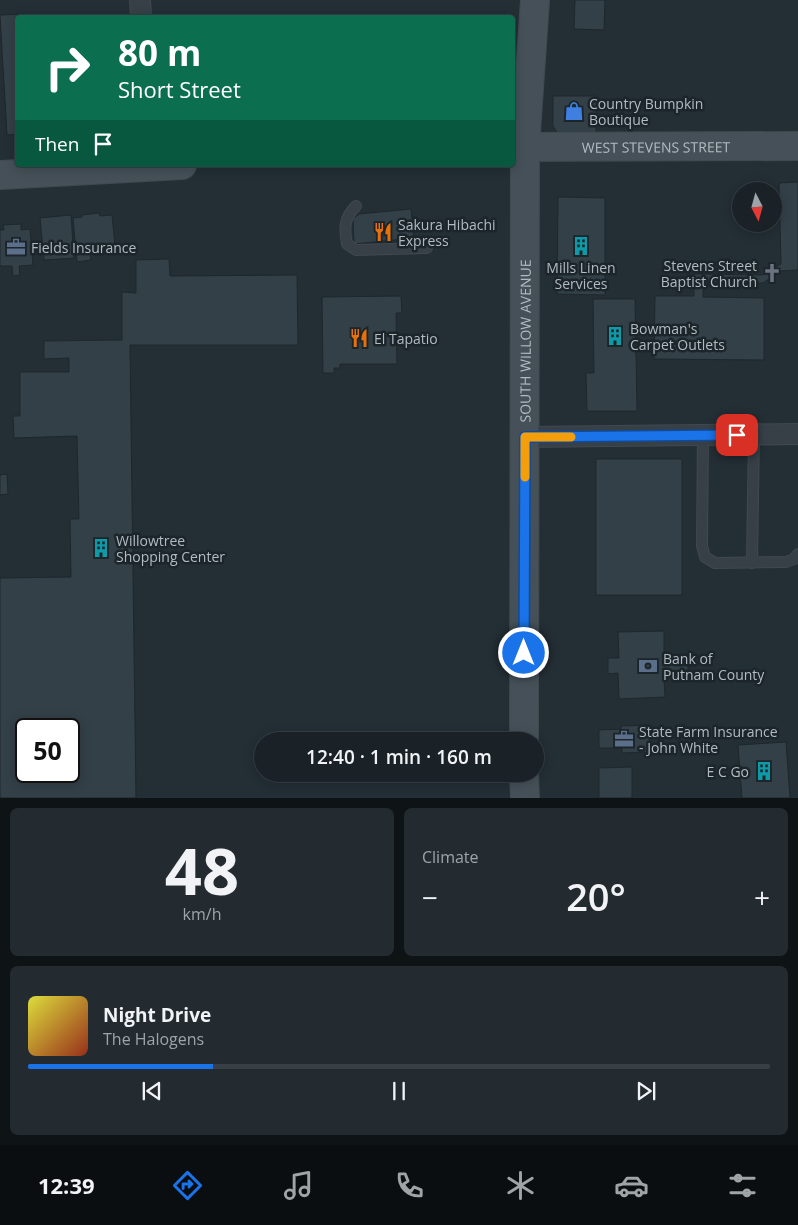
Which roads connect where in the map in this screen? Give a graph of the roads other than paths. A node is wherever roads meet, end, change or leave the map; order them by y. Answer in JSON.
{"nodes":[{"id":1,"x":140,"y":0,"type":"edge"},
{"id":2,"x":535,"y":0,"type":"edge"},
{"id":3,"x":141,"y":15,"type":"edge"},
{"id":4,"x":798,"y":146,"type":"edge"},
{"id":5,"x":519,"y":147,"type":"edge"},
{"id":6,"x":132,"y":167,"type":"edge"},
{"id":7,"x":0,"y":175,"type":"edge"},
{"id":8,"x":356,"y":206,"type":"dead end"},
{"id":9,"x":427,"y":248,"type":"dead end"},
{"id":10,"x":754,"y":434,"type":"junction"},
{"id":11,"x":798,"y":434,"type":"edge"},
{"id":12,"x":703,"y":435,"type":"junction"},
{"id":13,"x":525,"y":437,"type":"junction"},
{"id":14,"x":798,"y":554,"type":"edge"},
{"id":15,"x":752,"y":562,"type":"junction"},
{"id":16,"x":524,"y":732,"type":"edge"},
{"id":17,"x":524,"y":782,"type":"edge"},
{"id":18,"x":525,"y":798,"type":"edge"}],
"edges":[{"from":1,"to":3,"type":"street"},
{"from":2,"to":5,"type":"main road","name":"SOUTH WILLOW AVENUE"},
{"from":4,"to":5,"type":"main road","name":"WEST STEVENS STREET"},
{"from":5,"to":13,"type":"main road","name":"SOUTH WILLOW AVENUE"},
{"from":6,"to":7,"type":"main road"},
{"from":8,"to":9,"type":"lane"},
{"from":10,"to":11,"type":"street"},
{"from":10,"to":12,"type":"street"},
{"from":10,"to":15,"type":"lane"},
{"from":12,"to":13,"type":"street"},
{"from":12,"to":15,"type":"lane"},
{"from":13,"to":16,"type":"main road","name":"SOUTH WILLOW AVENUE"},
{"from":14,"to":15,"type":"lane"},
{"from":17,"to":18,"type":"main road"}]}
